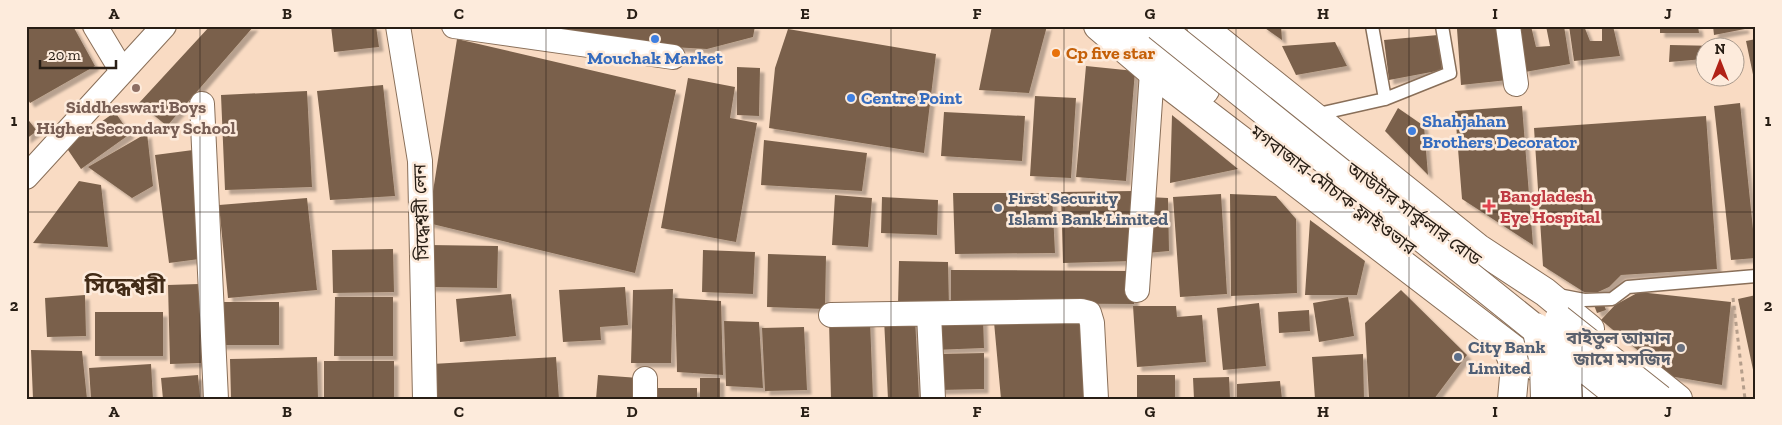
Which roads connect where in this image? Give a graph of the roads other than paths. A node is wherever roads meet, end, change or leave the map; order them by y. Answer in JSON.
{"nodes":[{"id":1,"x":94,"y":26,"type":"edge"},
{"id":2,"x":164,"y":26,"type":"edge"},
{"id":3,"x":398,"y":26,"type":"edge"},
{"id":4,"x":454,"y":26,"type":"edge"},
{"id":5,"x":1098,"y":26,"type":"edge"},
{"id":6,"x":1127,"y":26,"type":"edge"},
{"id":7,"x":1158,"y":26,"type":"edge"},
{"id":8,"x":1171,"y":26,"type":"edge"},
{"id":9,"x":1201,"y":26,"type":"edge"},
{"id":10,"x":1372,"y":26,"type":"edge"},
{"id":11,"x":1442,"y":26,"type":"edge"},
{"id":12,"x":1508,"y":26,"type":"edge"},
{"id":13,"x":673,"y":57,"type":"dead end"},
{"id":14,"x":122,"y":72,"type":"junction"},
{"id":15,"x":1152,"y":72,"type":"junction"},
{"id":16,"x":1516,"y":84,"type":"dead end"},
{"id":17,"x":1385,"y":99,"type":"junction"},
{"id":18,"x":202,"y":104,"type":"dead end"},
{"id":19,"x":1314,"y":115,"type":"junction"},
{"id":20,"x":26,"y":177,"type":"edge"},
{"id":21,"x":1756,"y":276,"type":"edge"},
{"id":22,"x":1137,"y":290,"type":"dead end"},
{"id":23,"x":1545,"y":292,"type":"junction"},
{"id":24,"x":929,"y":314,"type":"junction"},
{"id":25,"x":831,"y":315,"type":"dead end"},
{"id":26,"x":1530,"y":330,"type":"junction"},
{"id":27,"x":1592,"y":330,"type":"junction"},
{"id":28,"x":1647,"y":374,"type":"junction"},
{"id":29,"x":1581,"y":393,"type":"edge"},
{"id":30,"x":216,"y":399,"type":"edge"},
{"id":31,"x":425,"y":399,"type":"edge"},
{"id":32,"x":933,"y":399,"type":"edge"},
{"id":33,"x":1096,"y":399,"type":"edge"},
{"id":34,"x":1512,"y":399,"type":"edge"},
{"id":35,"x":1534,"y":399,"type":"edge"},
{"id":36,"x":1544,"y":399,"type":"edge"},
{"id":37,"x":1623,"y":399,"type":"edge"},
{"id":38,"x":1660,"y":399,"type":"edge"},
{"id":39,"x":1678,"y":399,"type":"edge"}],
"edges":[{"from":1,"to":14,"type":"street"},
{"from":2,"to":14,"type":"street"},
{"from":3,"to":31,"type":"street","name":"সিদ্ধেশ্বরী লেন"},
{"from":4,"to":13,"type":"street"},
{"from":5,"to":15,"type":"main road","name":"আউটার সার্কুলার রোড"},
{"from":6,"to":26,"type":"main road","name":"মগবাজার-মৌচাক ফ্লাইওভার"},
{"from":7,"to":26,"type":"main road","name":"মগবাজার-মৌচাক ফ্লাইওভার","bridge":true},
{"from":8,"to":26,"type":"main road","name":"আউটার সার্কুলার রোড"},
{"from":9,"to":19,"type":"main road","name":"আউটার সার্কুলার রোড"},
{"from":10,"to":17,"type":"lane"},
{"from":11,"to":17,"type":"lane"},
{"from":12,"to":16,"type":"street"},
{"from":14,"to":20,"type":"street"},
{"from":15,"to":22,"type":"street"},
{"from":15,"to":26,"type":"main road","name":"আউটার সার্কুলার রোড"},
{"from":17,"to":19,"type":"lane"},
{"from":18,"to":30,"type":"street"},
{"from":19,"to":23,"type":"main road","name":"আউটার সার্কুলার রোড"},
{"from":21,"to":23,"type":"lane"},
{"from":23,"to":27,"type":"main road","name":"আউটার সার্কুলার রোড"},
{"from":24,"to":25,"type":"street"},
{"from":24,"to":32,"type":"street"},
{"from":24,"to":33,"type":"street"},
{"from":26,"to":29,"type":"main road","name":"মগবাজার-মৌচাক ফ্লাইওভার","bridge":true},
{"from":26,"to":29,"type":"main road","bridge":true},
{"from":26,"to":34,"type":"main road"},
{"from":26,"to":35,"type":"main road"},
{"from":26,"to":36,"type":"main road","bridge":true},
{"from":26,"to":37,"type":"main road","name":"মগবাজার-মৌচাক ফ্লাইওভার","bridge":true},
{"from":26,"to":38,"type":"main road","name":"আউটার সার্কুলার রোড","bridge":true},
{"from":27,"to":28,"type":"main road","name":"আউটার সার্কুলার রোড"},
{"from":27,"to":29,"type":"main road"},
{"from":28,"to":29,"type":"main road"},
{"from":28,"to":39,"type":"main road","name":"আউটার সার্কুলার রোড"}]}
